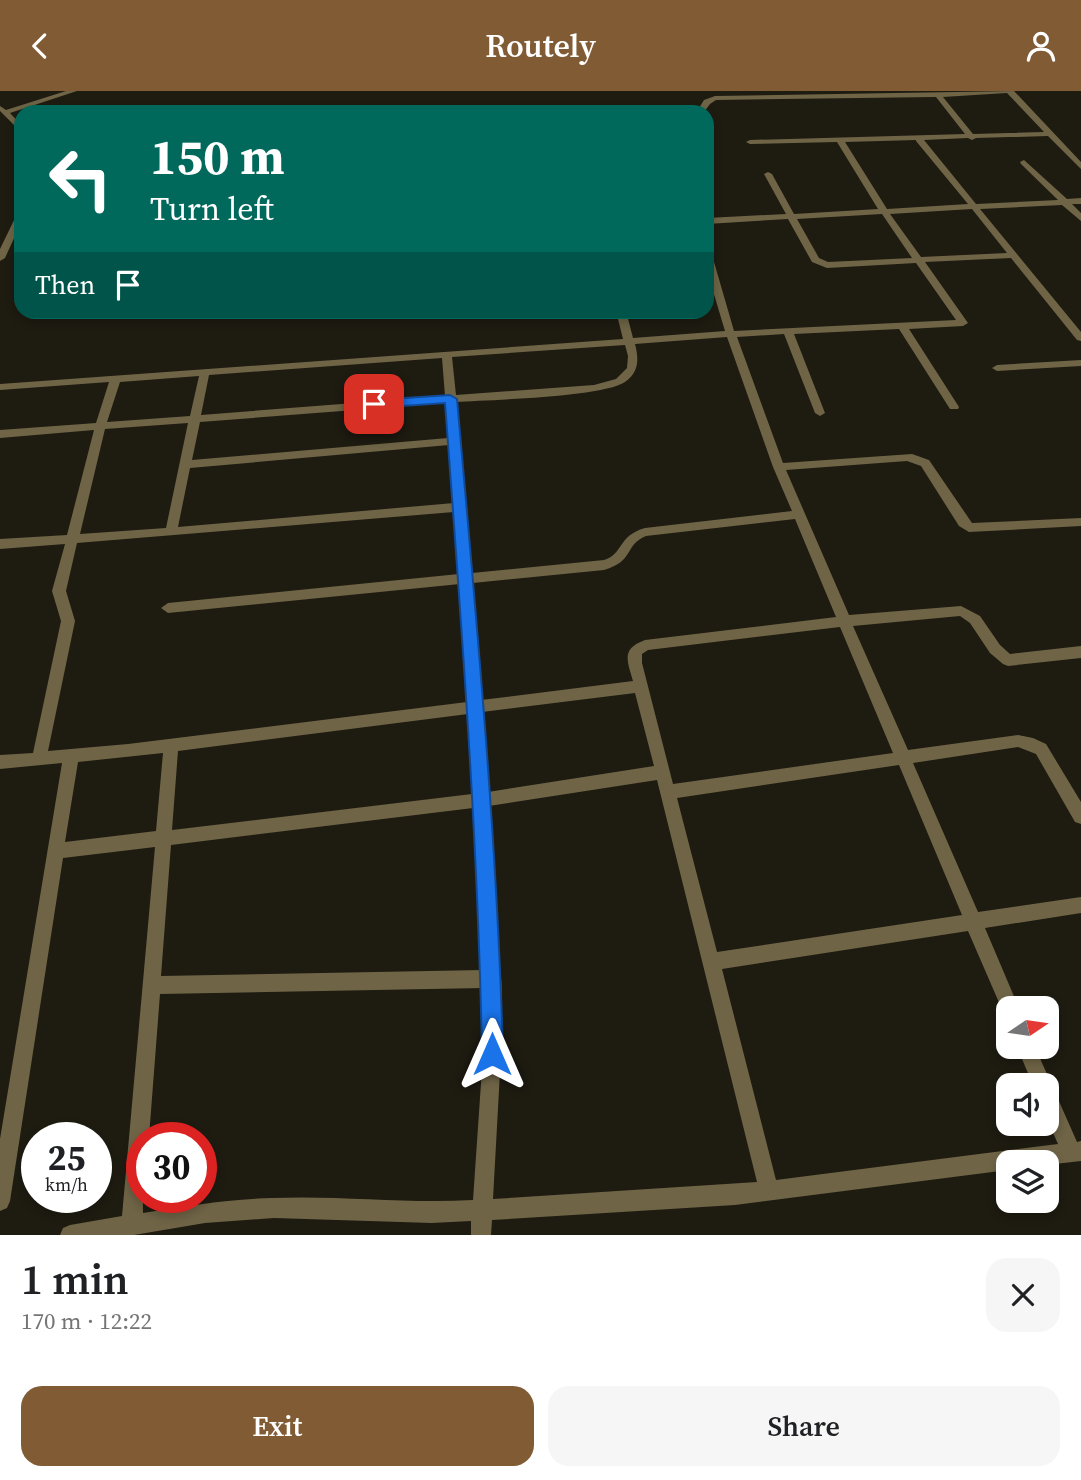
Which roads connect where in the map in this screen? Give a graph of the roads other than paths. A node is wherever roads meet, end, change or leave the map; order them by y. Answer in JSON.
{"nodes":[{"id":1,"x":73,"y":91,"type":"edge"},
{"id":2,"x":1009,"y":91,"type":"edge"},
{"id":3,"x":906,"y":93,"type":"edge"},
{"id":4,"x":953,"y":93,"type":"edge"},
{"id":5,"x":752,"y":94,"type":"edge"},
{"id":6,"x":831,"y":94,"type":"edge"},
{"id":7,"x":938,"y":96,"type":"junction"},
{"id":8,"x":15,"y":105,"type":"edge"},
{"id":9,"x":706,"y":105,"type":"edge"},
{"id":10,"x":2,"y":108,"type":"edge"},
{"id":11,"x":14,"y":123,"type":"edge"},
{"id":12,"x":1050,"y":134,"type":"junction"},
{"id":13,"x":972,"y":138,"type":"junction"},
{"id":14,"x":919,"y":139,"type":"junction"},
{"id":15,"x":839,"y":140,"type":"junction"},
{"id":16,"x":750,"y":142,"type":"dead end"},
{"id":17,"x":1024,"y":162,"type":"dead end"},
{"id":18,"x":1081,"y":167,"type":"edge"},
{"id":19,"x":768,"y":174,"type":"dead end"},
{"id":20,"x":1081,"y":201,"type":"edge"},
{"id":21,"x":1066,"y":202,"type":"junction"},
{"id":22,"x":976,"y":209,"type":"junction"},
{"id":23,"x":885,"y":213,"type":"junction"},
{"id":24,"x":792,"y":217,"type":"junction"},
{"id":25,"x":1081,"y":218,"type":"edge"},
{"id":26,"x":714,"y":221,"type":"edge"},
{"id":27,"x":14,"y":228,"type":"edge"},
{"id":28,"x":1013,"y":255,"type":"junction"},
{"id":29,"x":0,"y":258,"type":"edge"},
{"id":30,"x":919,"y":259,"type":"junction"},
{"id":31,"x":714,"y":279,"type":"edge"},
{"id":32,"x":623,"y":319,"type":"edge"},
{"id":33,"x":903,"y":327,"type":"junction"},
{"id":34,"x":788,"y":331,"type":"junction"},
{"id":35,"x":730,"y":334,"type":"junction"},
{"id":36,"x":1081,"y":338,"type":"edge"},
{"id":37,"x":630,"y":341,"type":"junction"},
{"id":38,"x":447,"y":354,"type":"junction"},
{"id":39,"x":1081,"y":363,"type":"edge"},
{"id":40,"x":997,"y":368,"type":"dead end"},
{"id":41,"x":205,"y":371,"type":"junction"},
{"id":42,"x":116,"y":378,"type":"junction"},
{"id":43,"x":0,"y":387,"type":"edge"},
{"id":44,"x":450,"y":399,"type":"junction"},
{"id":45,"x":954,"y":407,"type":"dead end"},
{"id":46,"x":820,"y":413,"type":"dead end"},
{"id":47,"x":195,"y":417,"type":"junction"},
{"id":48,"x":101,"y":425,"type":"junction"},
{"id":49,"x":0,"y":434,"type":"edge"},
{"id":50,"x":454,"y":441,"type":"junction"},
{"id":51,"x":185,"y":465,"type":"junction"},
{"id":52,"x":779,"y":467,"type":"junction"},
{"id":53,"x":459,"y":507,"type":"junction"},
{"id":54,"x":799,"y":514,"type":"junction"},
{"id":55,"x":1081,"y":522,"type":"edge"},
{"id":56,"x":172,"y":532,"type":"junction"},
{"id":57,"x":72,"y":539,"type":"junction"},
{"id":58,"x":0,"y":544,"type":"edge"},
{"id":59,"x":466,"y":579,"type":"junction"},
{"id":60,"x":168,"y":608,"type":"dead end"},
{"id":61,"x":845,"y":621,"type":"junction"},
{"id":62,"x":1081,"y":652,"type":"edge"},
{"id":63,"x":641,"y":686,"type":"junction"},
{"id":64,"x":474,"y":708,"type":"junction"},
{"id":65,"x":171,"y":746,"type":"junction"},
{"id":66,"x":71,"y":756,"type":"junction"},
{"id":67,"x":903,"y":758,"type":"junction"},
{"id":68,"x":39,"y":759,"type":"junction"},
{"id":69,"x":0,"y":762,"type":"edge"},
{"id":70,"x":662,"y":772,"type":"junction"},
{"id":71,"x":668,"y":792,"type":"junction"},
{"id":72,"x":480,"y":800,"type":"junction"},
{"id":73,"x":1081,"y":817,"type":"edge"},
{"id":74,"x":164,"y":839,"type":"junction"},
{"id":75,"x":56,"y":851,"type":"junction"},
{"id":76,"x":1081,"y":905,"type":"edge"},
{"id":77,"x":973,"y":922,"type":"junction"},
{"id":78,"x":711,"y":962,"type":"junction"},
{"id":79,"x":492,"y":979,"type":"junction"},
{"id":80,"x":151,"y":985,"type":"junction"},
{"id":81,"x":1005,"y":996,"type":"edge"},
{"id":82,"x":1059,"y":1119,"type":"edge"},
{"id":83,"x":1076,"y":1152,"type":"edge"},
{"id":84,"x":769,"y":1191,"type":"junction"},
{"id":85,"x":0,"y":1201,"type":"edge"},
{"id":86,"x":482,"y":1210,"type":"junction"},
{"id":87,"x":132,"y":1225,"type":"junction"},
{"id":88,"x":70,"y":1235,"type":"edge"},
{"id":89,"x":481,"y":1235,"type":"edge"}],
"edges":[{"from":1,"to":8,"type":"street"},
{"from":2,"to":4,"type":"street"},
{"from":2,"to":12,"type":"street"},
{"from":3,"to":6,"type":"street"},
{"from":3,"to":7,"type":"street"},
{"from":4,"to":7,"type":"street"},
{"from":5,"to":6,"type":"street"},
{"from":5,"to":9,"type":"street"},
{"from":7,"to":13,"type":"street"},
{"from":10,"to":11,"type":"street"},
{"from":12,"to":13,"type":"street"},
{"from":12,"to":18,"type":"street"},
{"from":13,"to":14,"type":"street"},
{"from":14,"to":15,"type":"street"},
{"from":14,"to":22,"type":"street"},
{"from":15,"to":16,"type":"street"},
{"from":15,"to":23,"type":"street"},
{"from":17,"to":21,"type":"street"},
{"from":19,"to":24,"type":"street"},
{"from":20,"to":21,"type":"street"},
{"from":21,"to":22,"type":"street"},
{"from":21,"to":25,"type":"street"},
{"from":22,"to":23,"type":"street"},
{"from":22,"to":28,"type":"street"},
{"from":23,"to":24,"type":"street"},
{"from":23,"to":30,"type":"street"},
{"from":24,"to":26,"type":"street"},
{"from":24,"to":30,"type":"street"},
{"from":27,"to":29,"type":"street"},
{"from":28,"to":30,"type":"street"},
{"from":28,"to":36,"type":"street"},
{"from":30,"to":33,"type":"street"},
{"from":31,"to":35,"type":"street"},
{"from":32,"to":37,"type":"street"},
{"from":33,"to":34,"type":"street"},
{"from":33,"to":45,"type":"street"},
{"from":34,"to":35,"type":"street"},
{"from":34,"to":46,"type":"street"},
{"from":35,"to":37,"type":"street"},
{"from":35,"to":52,"type":"street"},
{"from":37,"to":38,"type":"street"},
{"from":37,"to":44,"type":"street"},
{"from":38,"to":41,"type":"street"},
{"from":38,"to":44,"type":"street"},
{"from":39,"to":40,"type":"street"},
{"from":41,"to":42,"type":"street"},
{"from":41,"to":47,"type":"street"},
{"from":42,"to":43,"type":"street"},
{"from":42,"to":48,"type":"street"},
{"from":44,"to":47,"type":"street"},
{"from":44,"to":50,"type":"street"},
{"from":47,"to":48,"type":"street"},
{"from":47,"to":51,"type":"street"},
{"from":48,"to":49,"type":"street"},
{"from":48,"to":57,"type":"street"},
{"from":50,"to":51,"type":"street"},
{"from":50,"to":53,"type":"street"},
{"from":51,"to":56,"type":"street"},
{"from":52,"to":54,"type":"street"},
{"from":52,"to":55,"type":"street"},
{"from":53,"to":56,"type":"street"},
{"from":53,"to":59,"type":"street"},
{"from":54,"to":59,"type":"street"},
{"from":54,"to":61,"type":"street"},
{"from":56,"to":57,"type":"street"},
{"from":57,"to":58,"type":"street"},
{"from":57,"to":68,"type":"street"},
{"from":59,"to":60,"type":"street"},
{"from":59,"to":64,"type":"street"},
{"from":61,"to":62,"type":"street"},
{"from":61,"to":63,"type":"street"},
{"from":61,"to":67,"type":"street"},
{"from":63,"to":64,"type":"street"},
{"from":63,"to":70,"type":"street"},
{"from":64,"to":65,"type":"street"},
{"from":64,"to":72,"type":"street"},
{"from":65,"to":66,"type":"street"},
{"from":65,"to":74,"type":"street"},
{"from":66,"to":68,"type":"street"},
{"from":66,"to":75,"type":"street"},
{"from":67,"to":71,"type":"street"},
{"from":67,"to":73,"type":"street"},
{"from":67,"to":77,"type":"street"},
{"from":68,"to":69,"type":"street"},
{"from":70,"to":71,"type":"street"},
{"from":70,"to":72,"type":"street"},
{"from":71,"to":78,"type":"street"},
{"from":72,"to":74,"type":"street"},
{"from":72,"to":79,"type":"street"},
{"from":74,"to":75,"type":"street"},
{"from":74,"to":80,"type":"street"},
{"from":75,"to":85,"type":"street"},
{"from":76,"to":77,"type":"street"},
{"from":77,"to":78,"type":"street"},
{"from":77,"to":81,"type":"street"},
{"from":78,"to":84,"type":"street"},
{"from":79,"to":80,"type":"street"},
{"from":79,"to":86,"type":"street"},
{"from":80,"to":87,"type":"street"},
{"from":82,"to":83,"type":"street"},
{"from":83,"to":84,"type":"street"},
{"from":84,"to":86,"type":"street"},
{"from":86,"to":87,"type":"street"},
{"from":86,"to":89,"type":"street"},
{"from":87,"to":88,"type":"street"}]}
